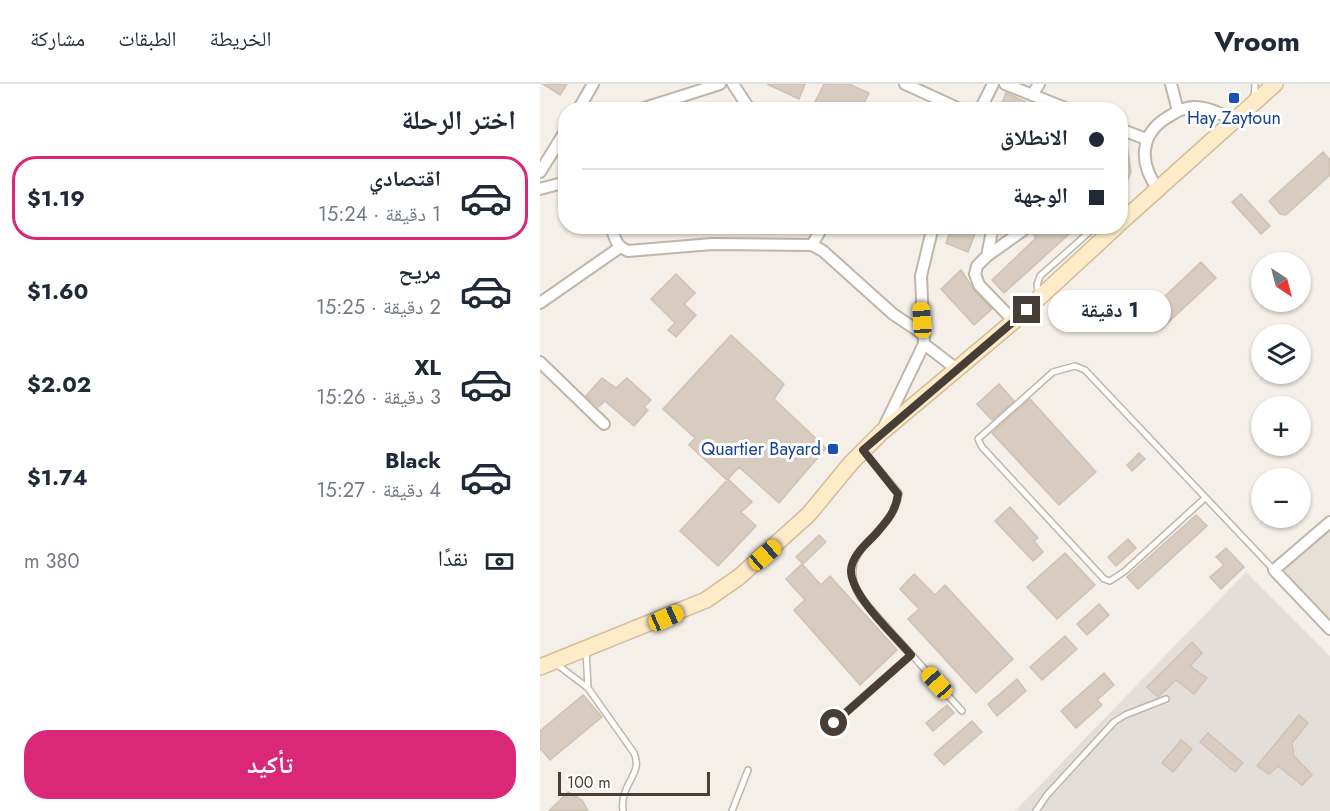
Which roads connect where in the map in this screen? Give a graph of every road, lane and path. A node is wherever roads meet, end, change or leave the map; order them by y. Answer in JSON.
{"nodes":[{"id":1,"x":593,"y":84,"type":"edge"},
{"id":2,"x":720,"y":84,"type":"edge"},
{"id":3,"x":733,"y":84,"type":"edge"},
{"id":4,"x":905,"y":84,"type":"edge"},
{"id":5,"x":993,"y":84,"type":"edge"},
{"id":6,"x":1005,"y":84,"type":"edge"},
{"id":7,"x":1039,"y":84,"type":"edge"},
{"id":8,"x":1171,"y":84,"type":"edge"},
{"id":9,"x":1255,"y":84,"type":"edge"},
{"id":10,"x":1275,"y":84,"type":"edge"},
{"id":11,"x":1032,"y":95,"type":"junction"},
{"id":12,"x":583,"y":102,"type":"edge"},
{"id":13,"x":663,"y":102,"type":"edge"},
{"id":14,"x":745,"y":102,"type":"edge"},
{"id":15,"x":944,"y":102,"type":"edge"},
{"id":16,"x":984,"y":102,"type":"edge"},
{"id":17,"x":1050,"y":102,"type":"edge"},
{"id":18,"x":1255,"y":102,"type":"junction"},
{"id":19,"x":1178,"y":111,"type":"junction"},
{"id":20,"x":1233,"y":121,"type":"junction"},
{"id":21,"x":1128,"y":132,"type":"edge"},
{"id":22,"x":1146,"y":139,"type":"junction"},
{"id":23,"x":558,"y":141,"type":"edge"},
{"id":24,"x":544,"y":160,"type":"edge"},
{"id":25,"x":540,"y":172,"type":"edge"},
{"id":26,"x":558,"y":184,"type":"edge"},
{"id":27,"x":540,"y":189,"type":"edge"},
{"id":28,"x":1158,"y":189,"type":"junction"},
{"id":29,"x":1128,"y":216,"type":"edge"},
{"id":30,"x":614,"y":234,"type":"edge"},
{"id":31,"x":819,"y":234,"type":"edge"},
{"id":32,"x":931,"y":234,"type":"edge"},
{"id":33,"x":991,"y":234,"type":"edge"},
{"id":34,"x":1018,"y":234,"type":"edge"},
{"id":35,"x":1087,"y":234,"type":"edge"},
{"id":36,"x":1108,"y":234,"type":"edge"},
{"id":37,"x":812,"y":246,"type":"junction"},
{"id":38,"x":620,"y":248,"type":"junction"},
{"id":39,"x":987,"y":256,"type":"junction"},
{"id":40,"x":1039,"y":298,"type":"junction"},
{"id":41,"x":540,"y":303,"type":"edge"},
{"id":42,"x":1014,"y":321,"type":"junction"},
{"id":43,"x":923,"y":339,"type":"junction"},
{"id":44,"x":540,"y":362,"type":"edge"},
{"id":45,"x":958,"y":370,"type":"junction"},
{"id":46,"x":604,"y":424,"type":"dead end"},
{"id":47,"x":882,"y":432,"type":"junction"},
{"id":48,"x":863,"y":450,"type":"junction"},
{"id":49,"x":1205,"y":498,"type":"junction"},
{"id":50,"x":1330,"y":522,"type":"edge"},
{"id":51,"x":1274,"y":570,"type":"junction"},
{"id":52,"x":1330,"y":629,"type":"edge"},
{"id":53,"x":586,"y":651,"type":"junction"},
{"id":54,"x":911,"y":655,"type":"junction"},
{"id":55,"x":547,"y":664,"type":"edge"},
{"id":56,"x":588,"y":688,"type":"junction"},
{"id":57,"x":1166,"y":699,"type":"dead end"},
{"id":58,"x":962,"y":711,"type":"dead end"},
{"id":59,"x":834,"y":723,"type":"dead end"},
{"id":60,"x":748,"y":770,"type":"dead end"},
{"id":61,"x":623,"y":811,"type":"edge"},
{"id":62,"x":732,"y":811,"type":"edge"},
{"id":63,"x":1036,"y":811,"type":"edge"}],
"edges":[{"from":1,"to":12,"type":"street"},
{"from":2,"to":13,"type":"street"},
{"from":3,"to":14,"type":"street"},
{"from":4,"to":15,"type":"street"},
{"from":5,"to":16,"type":"street"},
{"from":6,"to":11,"type":"street"},
{"from":7,"to":11,"type":"street"},
{"from":8,"to":19,"type":"street"},
{"from":9,"to":18,"type":"lane"},
{"from":10,"to":18,"type":"main road"},
{"from":11,"to":17,"type":"street"},
{"from":18,"to":20,"type":"main road"},
{"from":19,"to":20,"type":"street"},
{"from":19,"to":22,"type":"street"},
{"from":20,"to":28,"type":"main road"},
{"from":21,"to":22,"type":"street"},
{"from":22,"to":28,"type":"street"},
{"from":23,"to":24,"type":"street"},
{"from":24,"to":25,"type":"street"},
{"from":26,"to":27,"type":"street"},
{"from":28,"to":29,"type":"main road"},
{"from":30,"to":38,"type":"street"},
{"from":31,"to":37,"type":"street"},
{"from":32,"to":43,"type":"street"},
{"from":33,"to":39,"type":"street"},
{"from":34,"to":39,"type":"street"},
{"from":35,"to":40,"type":"lane"},
{"from":36,"to":40,"type":"main road"},
{"from":37,"to":38,"type":"street"},
{"from":37,"to":43,"type":"street"},
{"from":38,"to":41,"type":"street"},
{"from":39,"to":42,"type":"street"},
{"from":40,"to":42,"type":"main road"},
{"from":42,"to":45,"type":"main road"},
{"from":43,"to":45,"type":"street"},
{"from":43,"to":47,"type":"street"},
{"from":44,"to":46,"type":"street"},
{"from":45,"to":47,"type":"main road"},
{"from":47,"to":48,"type":"main road"},
{"from":48,"to":53,"type":"main road"},
{"from":48,"to":54,"type":"lane"},
{"from":49,"to":49,"type":"lane"},
{"from":49,"to":51,"type":"lane"},
{"from":50,"to":51,"type":"street"},
{"from":51,"to":52,"type":"street"},
{"from":53,"to":55,"type":"main road"},
{"from":53,"to":56,"type":"lane"},
{"from":54,"to":58,"type":"lane"},
{"from":54,"to":59,"type":"lane"},
{"from":55,"to":56,"type":"lane"},
{"from":56,"to":61,"type":"lane"},
{"from":57,"to":63,"type":"lane"},
{"from":60,"to":62,"type":"lane"}]}
